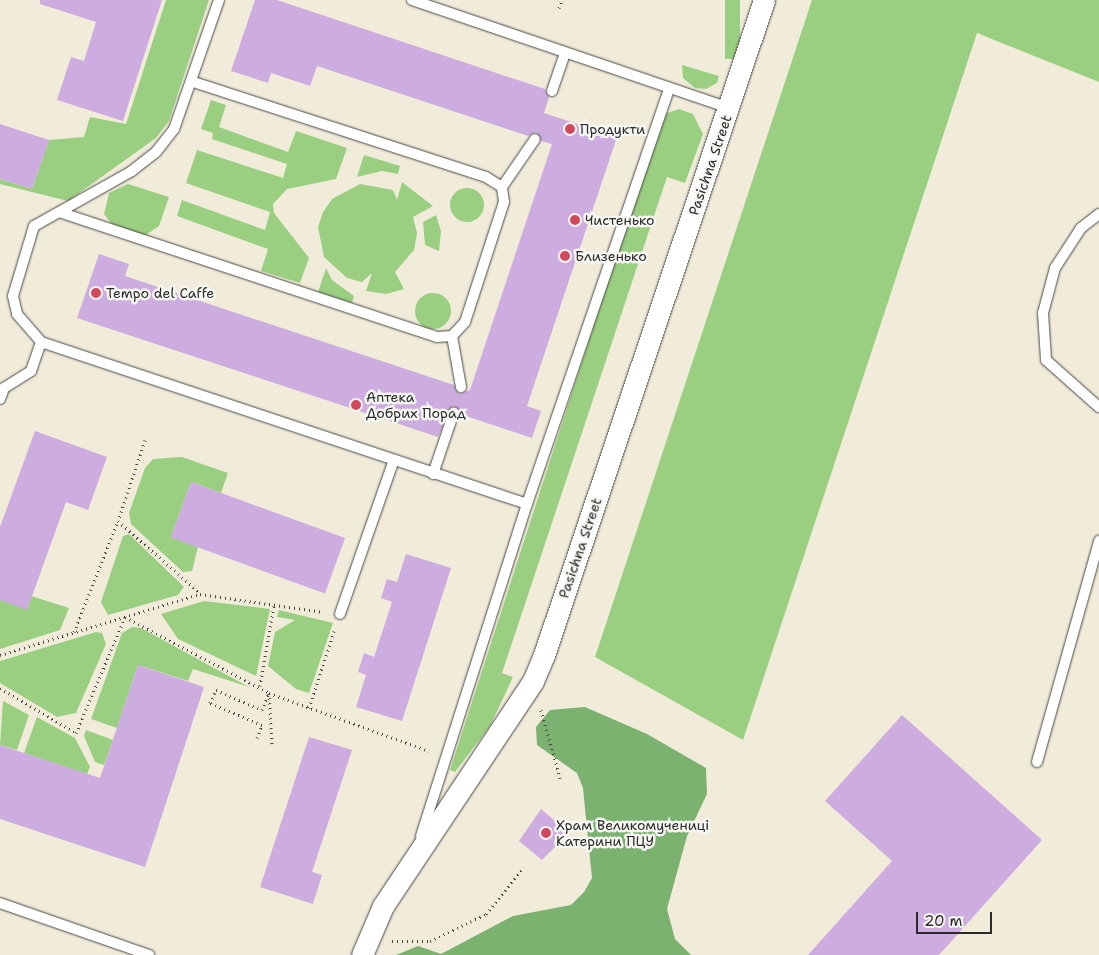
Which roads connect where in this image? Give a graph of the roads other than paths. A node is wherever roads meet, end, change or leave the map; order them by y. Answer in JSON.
{"nodes":[{"id":1,"x":219,"y":0,"type":"edge"},
{"id":2,"x":412,"y":0,"type":"edge"},
{"id":3,"x":764,"y":0,"type":"edge"},
{"id":4,"x":565,"y":54,"type":"junction"},
{"id":5,"x":191,"y":81,"type":"junction"},
{"id":6,"x":669,"y":89,"type":"junction"},
{"id":7,"x":552,"y":91,"type":"dead end"},
{"id":8,"x":729,"y":108,"type":"junction"},
{"id":9,"x":535,"y":139,"type":"dead end"},
{"id":10,"x":502,"y":186,"type":"junction"},
{"id":11,"x":62,"y":213,"type":"junction"},
{"id":12,"x":1099,"y":214,"type":"edge"},
{"id":13,"x":452,"y":336,"type":"junction"},
{"id":14,"x":41,"y":342,"type":"junction"},
{"id":15,"x":462,"y":387,"type":"dead end"},
{"id":16,"x":0,"y":399,"type":"edge"},
{"id":17,"x":1099,"y":407,"type":"edge"},
{"id":18,"x":454,"y":412,"type":"dead end"},
{"id":19,"x":394,"y":460,"type":"junction"},
{"id":20,"x":433,"y":474,"type":"junction"},
{"id":21,"x":527,"y":504,"type":"junction"},
{"id":22,"x":1099,"y":541,"type":"edge"},
{"id":23,"x":340,"y":614,"type":"road end"},
{"id":24,"x":1037,"y":762,"type":"dead end"},
{"id":25,"x":416,"y":854,"type":"junction"},
{"id":26,"x":0,"y":903,"type":"edge"},
{"id":27,"x":366,"y":948,"type":"edge"},
{"id":28,"x":149,"y":955,"type":"edge"}],
"edges":[{"from":1,"to":5,"type":"lane"},
{"from":2,"to":4,"type":"lane"},
{"from":3,"to":8,"type":"street","name":"Pasichna Street"},
{"from":4,"to":6,"type":"lane"},
{"from":4,"to":7,"type":"lane"},
{"from":5,"to":10,"type":"lane"},
{"from":5,"to":11,"type":"lane"},
{"from":6,"to":8,"type":"lane"},
{"from":6,"to":21,"type":"lane"},
{"from":8,"to":25,"type":"street","name":"Pasichna Street"},
{"from":9,"to":10,"type":"lane"},
{"from":10,"to":13,"type":"lane"},
{"from":11,"to":13,"type":"lane"},
{"from":11,"to":14,"type":"lane"},
{"from":12,"to":17,"type":"lane"},
{"from":13,"to":15,"type":"lane"},
{"from":14,"to":16,"type":"lane"},
{"from":14,"to":19,"type":"lane"},
{"from":18,"to":20,"type":"lane"},
{"from":19,"to":20,"type":"lane"},
{"from":19,"to":23,"type":"lane"},
{"from":20,"to":21,"type":"lane"},
{"from":21,"to":25,"type":"lane"},
{"from":22,"to":24,"type":"lane"},
{"from":25,"to":27,"type":"street","name":"Pasichna Street"},
{"from":26,"to":28,"type":"lane"}]}
